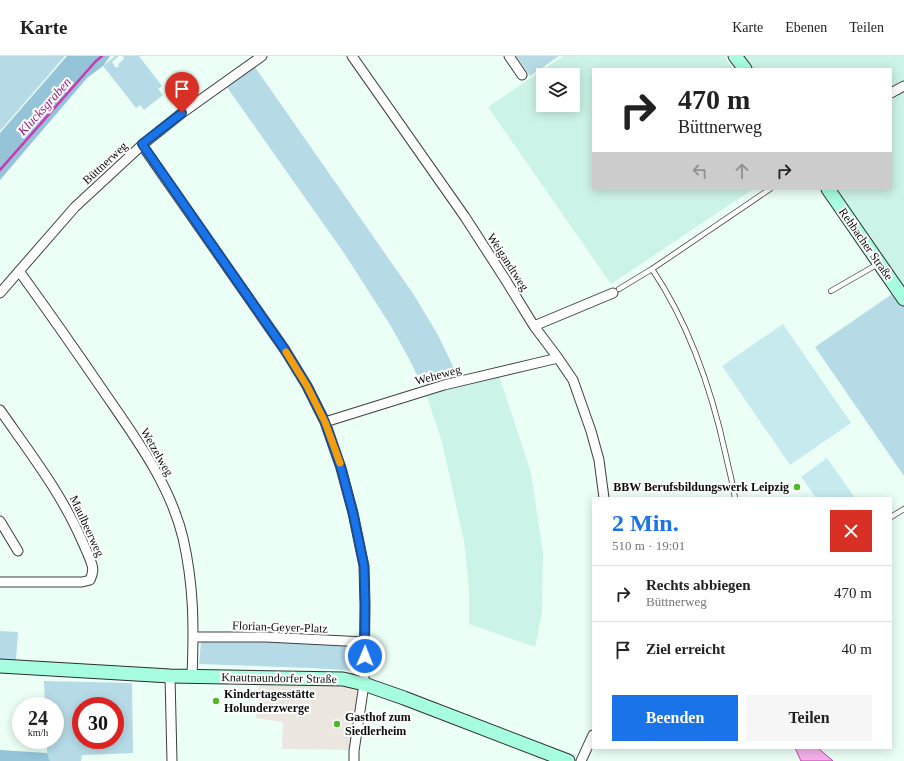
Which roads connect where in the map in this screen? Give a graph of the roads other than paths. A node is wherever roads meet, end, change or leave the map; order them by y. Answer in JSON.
{"nodes":[{"id":1,"x":262,"y":56,"type":"edge"},
{"id":2,"x":352,"y":56,"type":"edge"},
{"id":3,"x":509,"y":56,"type":"edge"},
{"id":4,"x":736,"y":56,"type":"edge"},
{"id":5,"x":743,"y":68,"type":"edge"},
{"id":6,"x":522,"y":75,"type":"dead end"},
{"id":7,"x":904,"y":86,"type":"edge"},
{"id":8,"x":892,"y":92,"type":"edge"},
{"id":9,"x":142,"y":144,"type":"junction"},
{"id":10,"x":769,"y":190,"type":"edge"},
{"id":11,"x":829,"y":190,"type":"edge"},
{"id":12,"x":880,"y":264,"type":"junction"},
{"id":13,"x":652,"y":269,"type":"junction"},
{"id":14,"x":19,"y":271,"type":"junction"},
{"id":15,"x":616,"y":291,"type":"joint"},
{"id":16,"x":831,"y":291,"type":"dead end"},
{"id":17,"x":0,"y":293,"type":"edge"},
{"id":18,"x":904,"y":299,"type":"edge"},
{"id":19,"x":534,"y":326,"type":"junction"},
{"id":20,"x":558,"y":358,"type":"junction"},
{"id":21,"x":0,"y":410,"type":"edge"},
{"id":22,"x":325,"y":422,"type":"junction"},
{"id":23,"x":604,"y":497,"type":"edge"},
{"id":24,"x":735,"y":497,"type":"edge"},
{"id":25,"x":904,"y":509,"type":"edge"},
{"id":26,"x":892,"y":516,"type":"edge"},
{"id":27,"x":0,"y":521,"type":"edge"},
{"id":28,"x":18,"y":551,"type":"dead end"},
{"id":29,"x":0,"y":582,"type":"edge"},
{"id":30,"x":194,"y":637,"type":"junction"},
{"id":31,"x":365,"y":642,"type":"junction"},
{"id":32,"x":0,"y":666,"type":"edge"},
{"id":33,"x":170,"y":676,"type":"junction"},
{"id":34,"x":192,"y":676,"type":"junction"},
{"id":35,"x":364,"y":684,"type":"junction"},
{"id":36,"x":592,"y":737,"type":"edge"},
{"id":37,"x":172,"y":761,"type":"edge"},
{"id":38,"x":354,"y":761,"type":"edge"},
{"id":39,"x":568,"y":761,"type":"edge"},
{"id":40,"x":581,"y":761,"type":"edge"}],
"edges":[{"from":1,"to":9,"type":"street","name":"Büttnerweg"},
{"from":2,"to":19,"type":"street","name":"Weigandtweg"},
{"from":3,"to":6,"type":"street"},
{"from":4,"to":5,"type":"main road"},
{"from":7,"to":8,"type":"street"},
{"from":9,"to":14,"type":"street","name":"Büttnerweg"},
{"from":9,"to":22,"type":"street"},
{"from":10,"to":13,"type":"lane"},
{"from":11,"to":12,"type":"main road","name":"Rehbacher Straße"},
{"from":12,"to":16,"type":"lane"},
{"from":12,"to":18,"type":"main road","name":"Rehbacher Straße"},
{"from":13,"to":15,"type":"lane"},
{"from":13,"to":24,"type":"lane"},
{"from":14,"to":17,"type":"street","name":"Büttnerweg"},
{"from":14,"to":30,"type":"street","name":"Wetzelweg"},
{"from":15,"to":19,"type":"street"},
{"from":19,"to":20,"type":"street","name":"Weigandtweg"},
{"from":20,"to":22,"type":"street","name":"Weheweg"},
{"from":20,"to":23,"type":"street","name":"Weigandtweg"},
{"from":21,"to":29,"type":"street","name":"Maulbeerweg"},
{"from":22,"to":31,"type":"street"},
{"from":25,"to":26,"type":"lane"},
{"from":27,"to":28,"type":"street"},
{"from":30,"to":31,"type":"street","name":"Florian-Geyer-Platz"},
{"from":30,"to":34,"type":"street","name":"Wetzelweg"},
{"from":31,"to":35,"type":"street"},
{"from":32,"to":33,"type":"main road","name":"Knautnaundorfer Straße"},
{"from":33,"to":34,"type":"main road","name":"Knautnaundorfer Straße"},
{"from":33,"to":37,"type":"street"},
{"from":34,"to":35,"type":"main road","name":"Knautnaundorfer Straße"},
{"from":35,"to":38,"type":"street"},
{"from":35,"to":39,"type":"main road","name":"Knautnaundorfer Straße"},
{"from":36,"to":40,"type":"street"}]}
